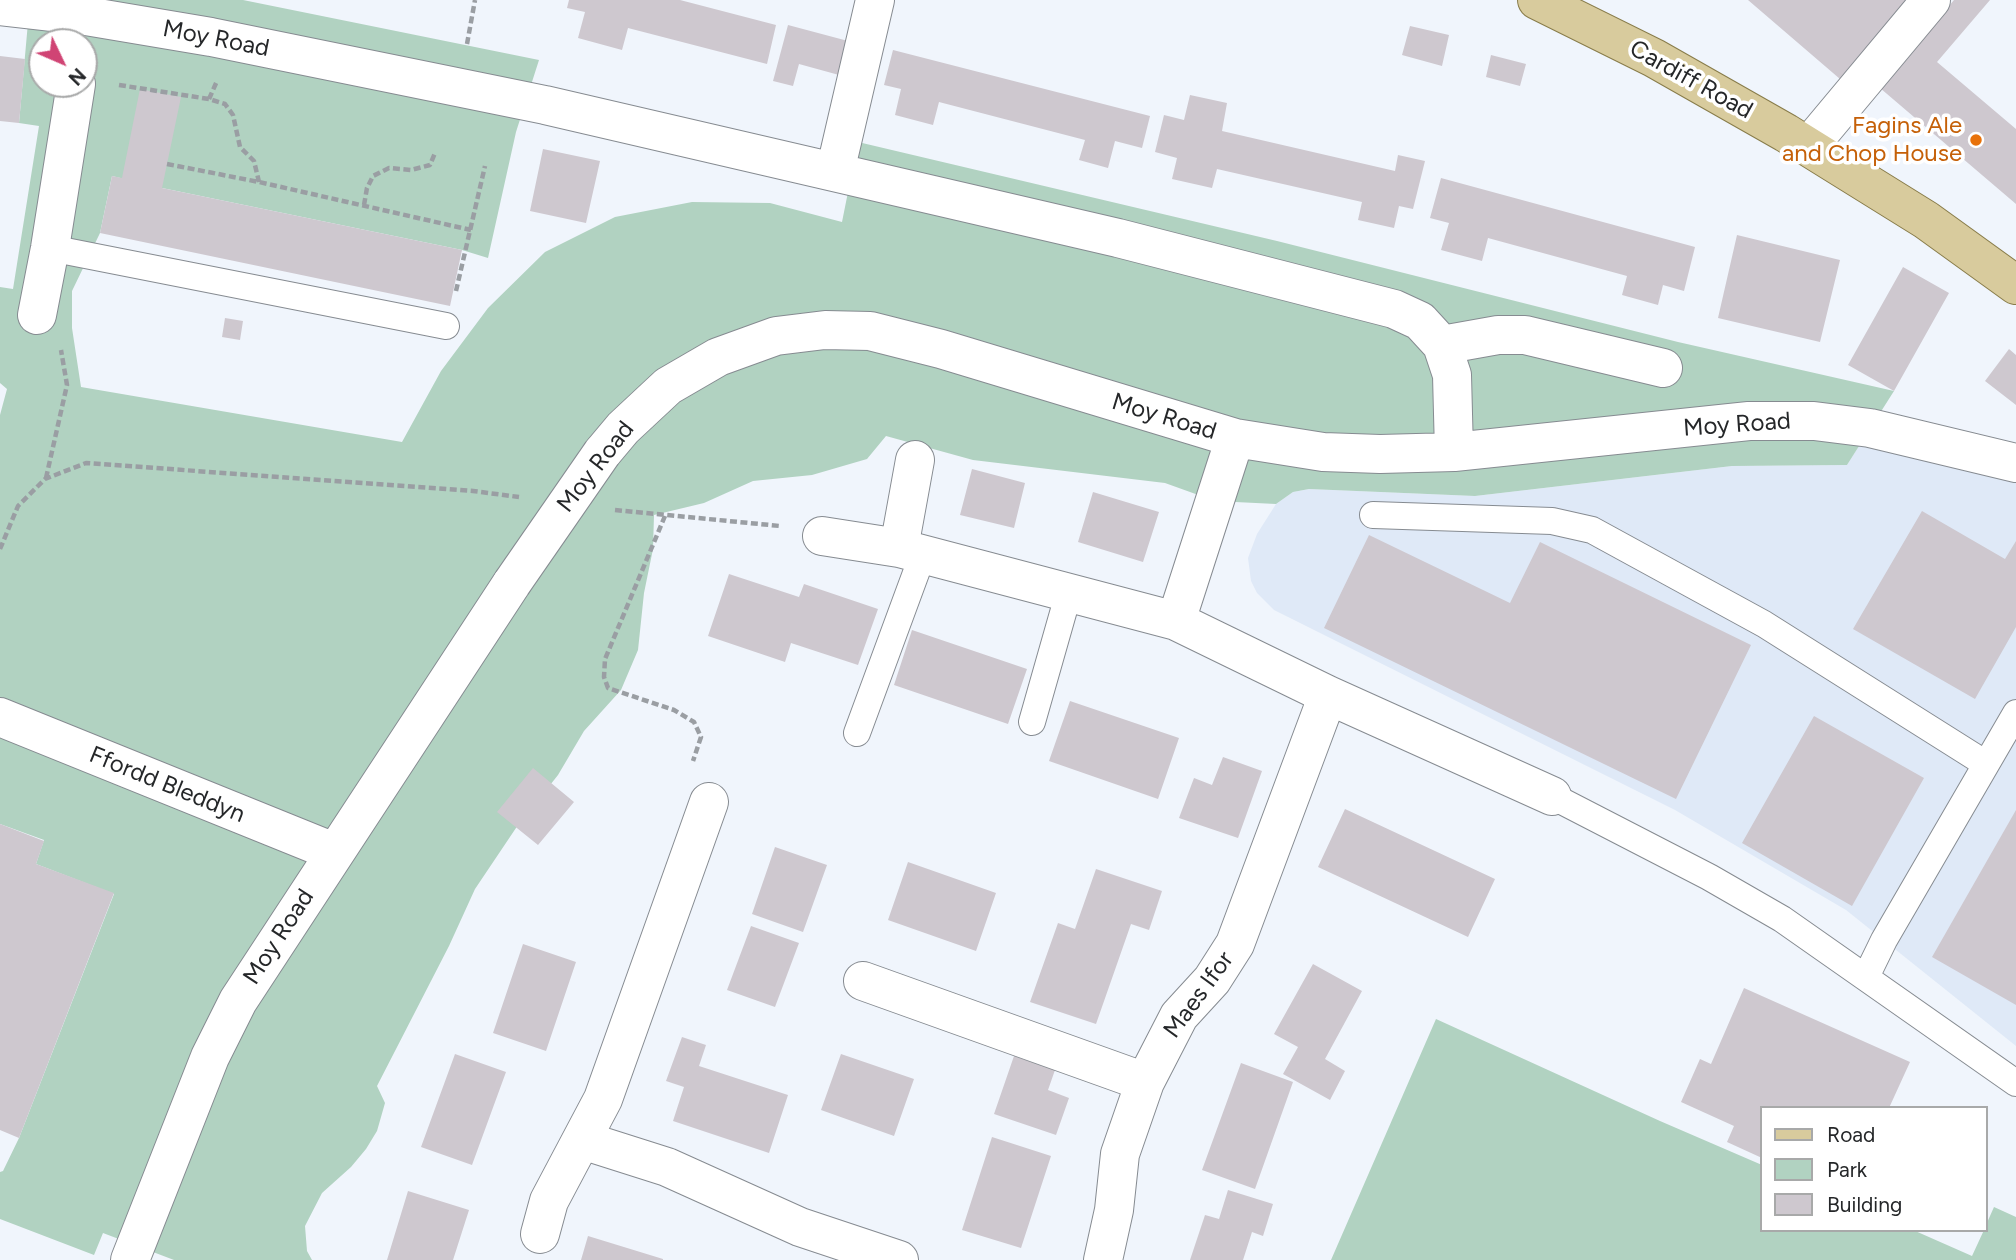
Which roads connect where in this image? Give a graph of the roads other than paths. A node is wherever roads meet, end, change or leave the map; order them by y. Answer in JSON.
{"nodes":[{"id":1,"x":875,"y":0,"type":"edge"},
{"id":2,"x":1537,"y":0,"type":"edge"},
{"id":3,"x":1931,"y":0,"type":"edge"},
{"id":4,"x":0,"y":6,"type":"edge"},
{"id":5,"x":86,"y":19,"type":"edge"},
{"id":6,"x":88,"y":98,"type":"edge"},
{"id":7,"x":1809,"y":146,"type":"junction"},
{"id":8,"x":835,"y":172,"type":"junction"},
{"id":9,"x":50,"y":248,"type":"junction"},
{"id":10,"x":2016,"y":285,"type":"edge"},
{"id":11,"x":37,"y":315,"type":"road end"},
{"id":12,"x":446,"y":327,"type":"road end"},
{"id":13,"x":1442,"y":345,"type":"junction"},
{"id":14,"x":1662,"y":368,"type":"dead end"},
{"id":15,"x":1236,"y":438,"type":"junction"},
{"id":16,"x":1454,"y":453,"type":"junction"},
{"id":17,"x":915,"y":460,"type":"dead end"},
{"id":18,"x":2016,"y":463,"type":"edge"},
{"id":19,"x":1373,"y":515,"type":"dead end"},
{"id":20,"x":822,"y":536,"type":"dead end"},
{"id":21,"x":911,"y":551,"type":"junction"},
{"id":22,"x":1069,"y":592,"type":"junction"},
{"id":23,"x":1176,"y":621,"type":"junction"},
{"id":24,"x":1328,"y":695,"type":"junction"},
{"id":25,"x":2016,"y":713,"type":"edge"},
{"id":26,"x":0,"y":718,"type":"edge"},
{"id":27,"x":1032,"y":722,"type":"dead end"},
{"id":28,"x":857,"y":733,"type":"dead end"},
{"id":29,"x":1986,"y":764,"type":"junction"},
{"id":30,"x":1552,"y":796,"type":"joint"},
{"id":31,"x":709,"y":802,"type":"road end"},
{"id":32,"x":334,"y":852,"type":"junction"},
{"id":33,"x":1866,"y":977,"type":"junction"},
{"id":34,"x":863,"y":981,"type":"dead end"},
{"id":35,"x":1144,"y":1082,"type":"junction"},
{"id":36,"x":2016,"y":1083,"type":"edge"},
{"id":37,"x":582,"y":1140,"type":"junction"},
{"id":38,"x":540,"y":1234,"type":"dead end"},
{"id":39,"x":131,"y":1260,"type":"edge"},
{"id":40,"x":898,"y":1260,"type":"edge"},
{"id":41,"x":1103,"y":1260,"type":"edge"}],
"edges":[{"from":1,"to":8,"type":"street"},
{"from":2,"to":7,"type":"main road","name":"Cardiff Road"},
{"from":3,"to":7,"type":"street"},
{"from":4,"to":5,"type":"street","name":"Moy Road"},
{"from":5,"to":8,"type":"street","name":"Moy Road"},
{"from":6,"to":9,"type":"street"},
{"from":7,"to":10,"type":"main road","name":"Cardiff Road"},
{"from":8,"to":13,"type":"street","name":"Moy Road"},
{"from":9,"to":11,"type":"street"},
{"from":9,"to":12,"type":"lane"},
{"from":13,"to":14,"type":"street"},
{"from":13,"to":16,"type":"street","name":"Moy Road"},
{"from":15,"to":16,"type":"street","name":"Moy Road"},
{"from":15,"to":23,"type":"street"},
{"from":15,"to":32,"type":"street","name":"Moy Road","bridge":true},
{"from":16,"to":18,"type":"street","name":"Moy Road"},
{"from":17,"to":21,"type":"street"},
{"from":19,"to":29,"type":"lane"},
{"from":20,"to":21,"type":"street"},
{"from":21,"to":22,"type":"street"},
{"from":21,"to":28,"type":"lane"},
{"from":22,"to":23,"type":"street"},
{"from":22,"to":27,"type":"lane"},
{"from":23,"to":24,"type":"street"},
{"from":24,"to":30,"type":"street"},
{"from":24,"to":35,"type":"street","name":"Maes Ifor"},
{"from":25,"to":29,"type":"lane"},
{"from":26,"to":32,"type":"street","name":"Ffordd Bleddyn"},
{"from":29,"to":33,"type":"lane"},
{"from":30,"to":33,"type":"lane"},
{"from":31,"to":37,"type":"street"},
{"from":32,"to":39,"type":"street","name":"Moy Road"},
{"from":33,"to":36,"type":"lane"},
{"from":34,"to":35,"type":"street"},
{"from":35,"to":41,"type":"street","name":"Maes Ifor"},
{"from":37,"to":38,"type":"street"},
{"from":37,"to":40,"type":"street"}]}
